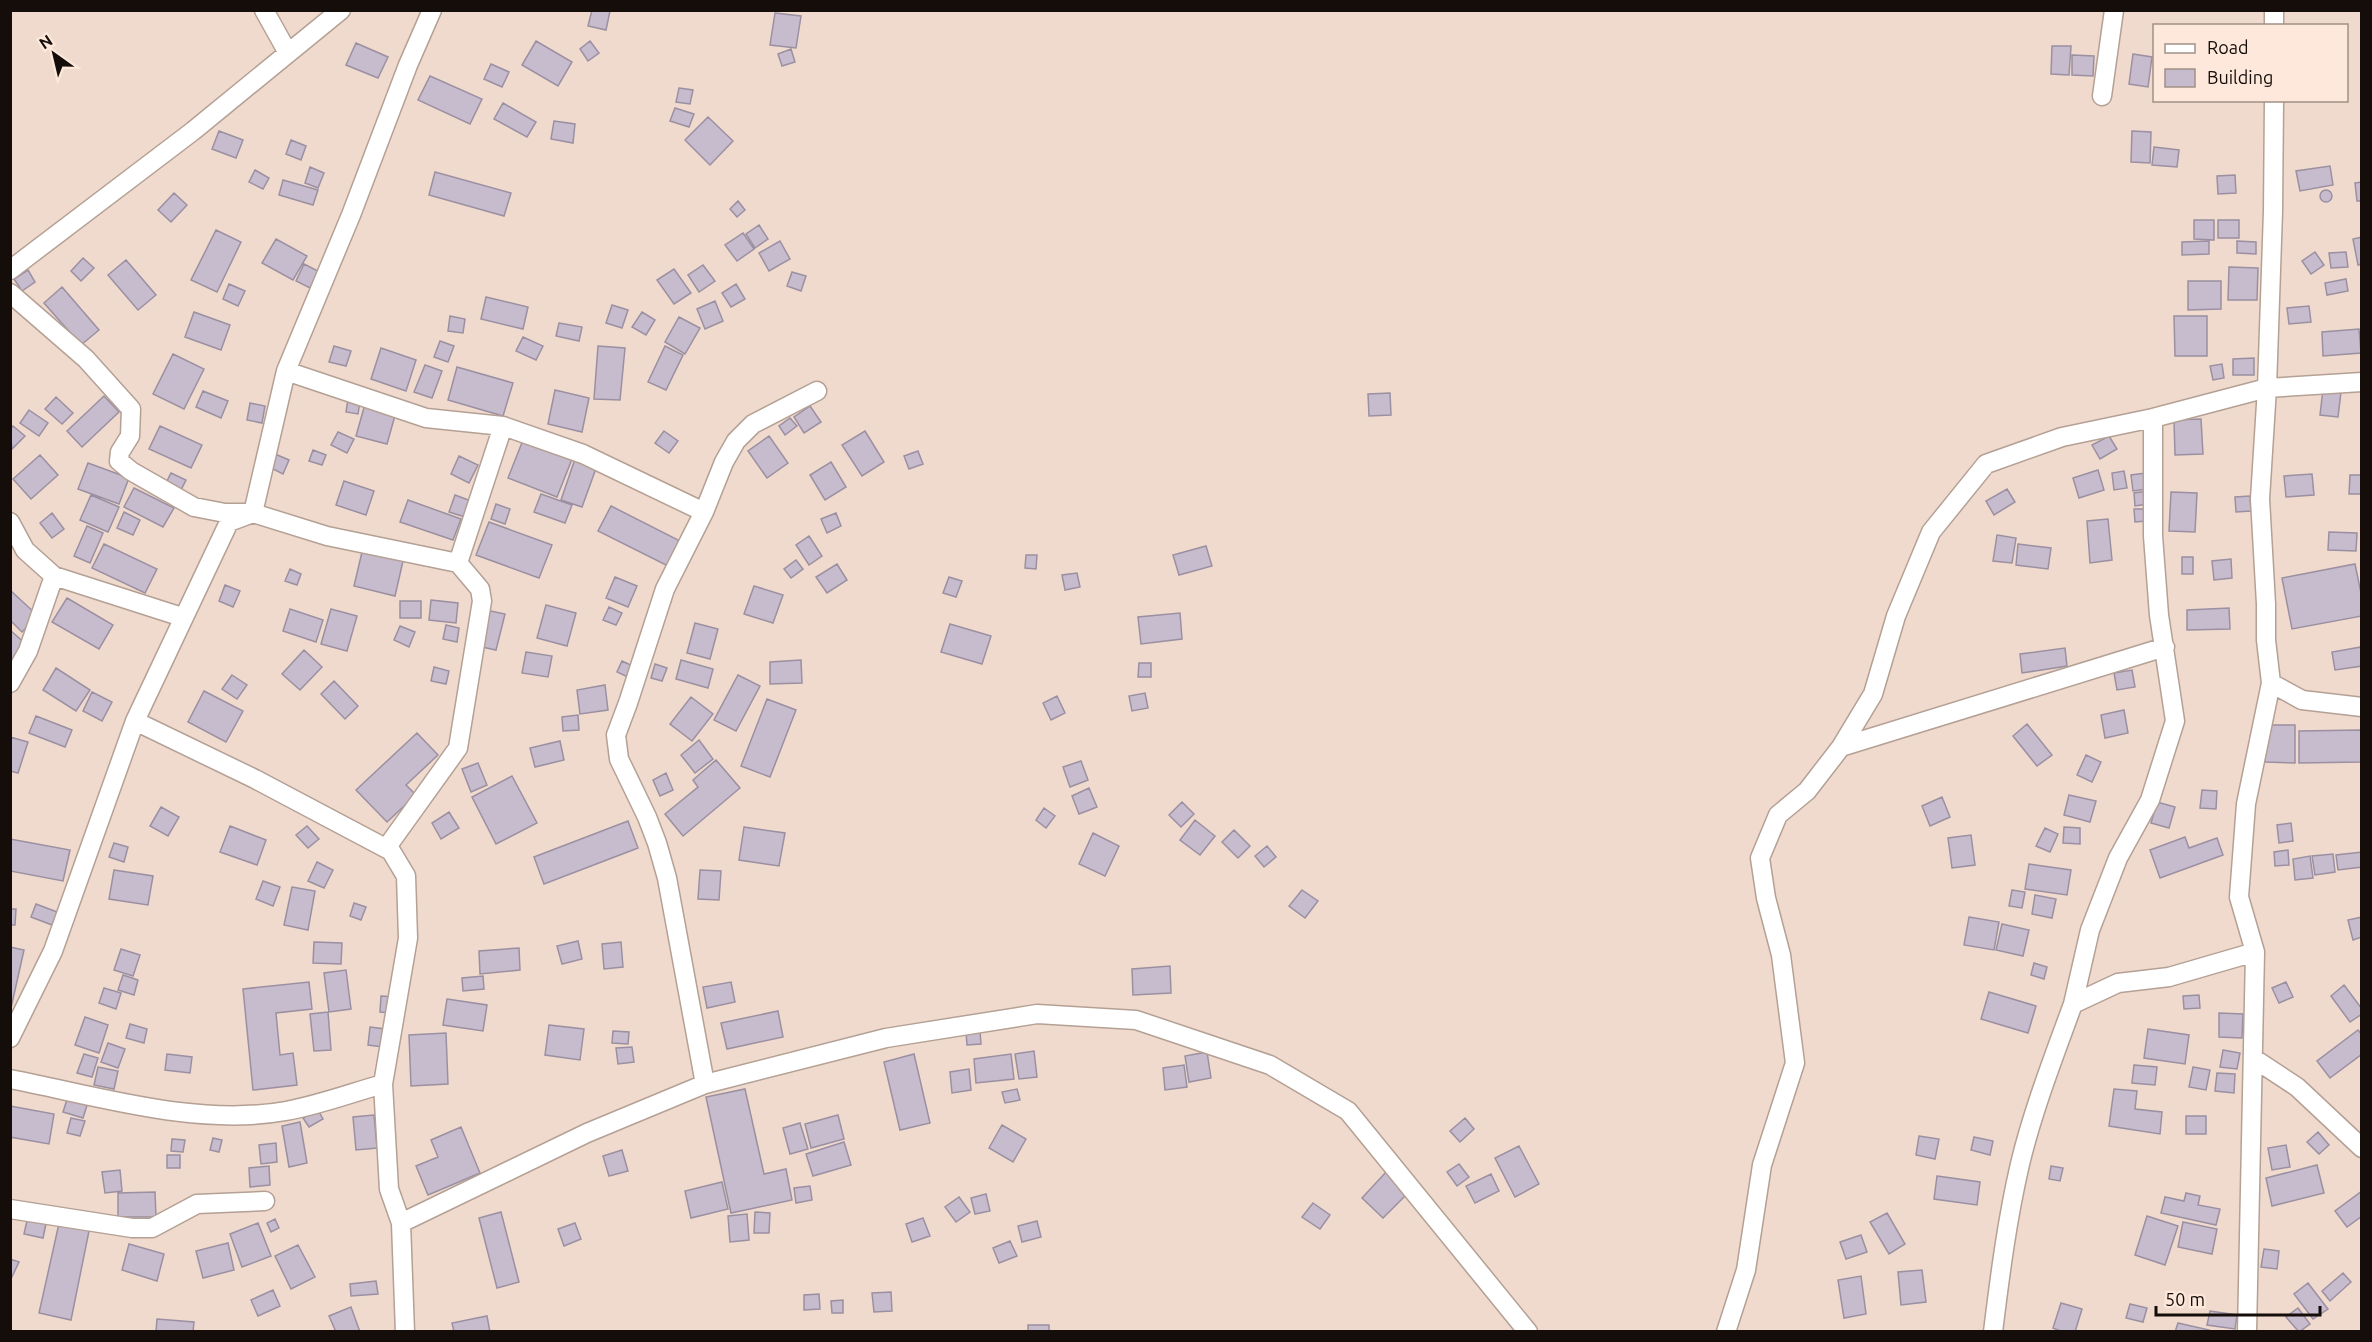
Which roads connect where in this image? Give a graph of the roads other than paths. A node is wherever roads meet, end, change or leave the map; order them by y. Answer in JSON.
{"nodes":[{"id":1,"x":264,"y":10,"type":"edge"},
{"id":2,"x":341,"y":10,"type":"edge"},
{"id":3,"x":432,"y":10,"type":"edge"},
{"id":4,"x":2114,"y":10,"type":"edge"},
{"id":5,"x":288,"y":53,"type":"junction"},
{"id":6,"x":2102,"y":96,"type":"dead end"},
{"id":7,"x":2274,"y":102,"type":"edge"},
{"id":8,"x":10,"y":270,"type":"edge"},
{"id":9,"x":10,"y":293,"type":"edge"},
{"id":10,"x":286,"y":372,"type":"junction"},
{"id":11,"x":2361,"y":382,"type":"edge"},
{"id":12,"x":2267,"y":388,"type":"junction"},
{"id":13,"x":817,"y":391,"type":"dead end"},
{"id":14,"x":2153,"y":418,"type":"junction"},
{"id":15,"x":503,"y":426,"type":"junction"},
{"id":16,"x":704,"y":512,"type":"junction"},
{"id":17,"x":253,"y":513,"type":"junction"},
{"id":18,"x":10,"y":522,"type":"edge"},
{"id":19,"x":458,"y":563,"type":"junction"},
{"id":20,"x":54,"y":576,"type":"junction"},
{"id":21,"x":182,"y":617,"type":"junction"},
{"id":22,"x":2165,"y":647,"type":"junction"},
{"id":23,"x":10,"y":683,"type":"edge"},
{"id":24,"x":2271,"y":683,"type":"junction"},
{"id":25,"x":2361,"y":707,"type":"edge"},
{"id":26,"x":135,"y":721,"type":"junction"},
{"id":27,"x":1841,"y":747,"type":"junction"},
{"id":28,"x":387,"y":847,"type":"junction"},
{"id":29,"x":2255,"y":952,"type":"junction"},
{"id":30,"x":2073,"y":1004,"type":"junction"},
{"id":31,"x":10,"y":1038,"type":"edge"},
{"id":32,"x":2253,"y":1058,"type":"junction"},
{"id":33,"x":10,"y":1079,"type":"edge"},
{"id":34,"x":383,"y":1084,"type":"junction"},
{"id":35,"x":705,"y":1084,"type":"junction"},
{"id":36,"x":2361,"y":1148,"type":"edge"},
{"id":37,"x":265,"y":1201,"type":"dead end"},
{"id":38,"x":10,"y":1209,"type":"edge"},
{"id":39,"x":401,"y":1223,"type":"junction"},
{"id":40,"x":405,"y":1332,"type":"edge"},
{"id":41,"x":1528,"y":1332,"type":"edge"},
{"id":42,"x":1726,"y":1332,"type":"edge"},
{"id":43,"x":1993,"y":1332,"type":"edge"},
{"id":44,"x":2247,"y":1332,"type":"edge"}],
"edges":[{"from":1,"to":5,"type":"street"},
{"from":2,"to":5,"type":"street"},
{"from":3,"to":10,"type":"street"},
{"from":4,"to":6,"type":"street"},
{"from":5,"to":8,"type":"street"},
{"from":7,"to":12,"type":"street"},
{"from":9,"to":17,"type":"street"},
{"from":10,"to":15,"type":"street"},
{"from":10,"to":17,"type":"street"},
{"from":11,"to":12,"type":"street"},
{"from":12,"to":14,"type":"street"},
{"from":12,"to":24,"type":"street"},
{"from":13,"to":16,"type":"street"},
{"from":14,"to":22,"type":"street"},
{"from":14,"to":27,"type":"street"},
{"from":15,"to":16,"type":"street"},
{"from":15,"to":19,"type":"street"},
{"from":16,"to":35,"type":"street"},
{"from":17,"to":19,"type":"street"},
{"from":17,"to":21,"type":"street"},
{"from":18,"to":20,"type":"street"},
{"from":19,"to":28,"type":"street"},
{"from":20,"to":21,"type":"street"},
{"from":20,"to":23,"type":"street"},
{"from":21,"to":26,"type":"street"},
{"from":22,"to":27,"type":"street"},
{"from":22,"to":30,"type":"street"},
{"from":24,"to":25,"type":"street"},
{"from":24,"to":29,"type":"street"},
{"from":26,"to":28,"type":"street"},
{"from":26,"to":31,"type":"street"},
{"from":27,"to":42,"type":"street"},
{"from":28,"to":34,"type":"street"},
{"from":29,"to":30,"type":"street"},
{"from":29,"to":32,"type":"street"},
{"from":30,"to":43,"type":"street"},
{"from":32,"to":36,"type":"street"},
{"from":32,"to":44,"type":"street"},
{"from":33,"to":34,"type":"street"},
{"from":34,"to":39,"type":"street"},
{"from":35,"to":39,"type":"street"},
{"from":35,"to":41,"type":"street"},
{"from":37,"to":38,"type":"street"},
{"from":39,"to":40,"type":"street"}]}
